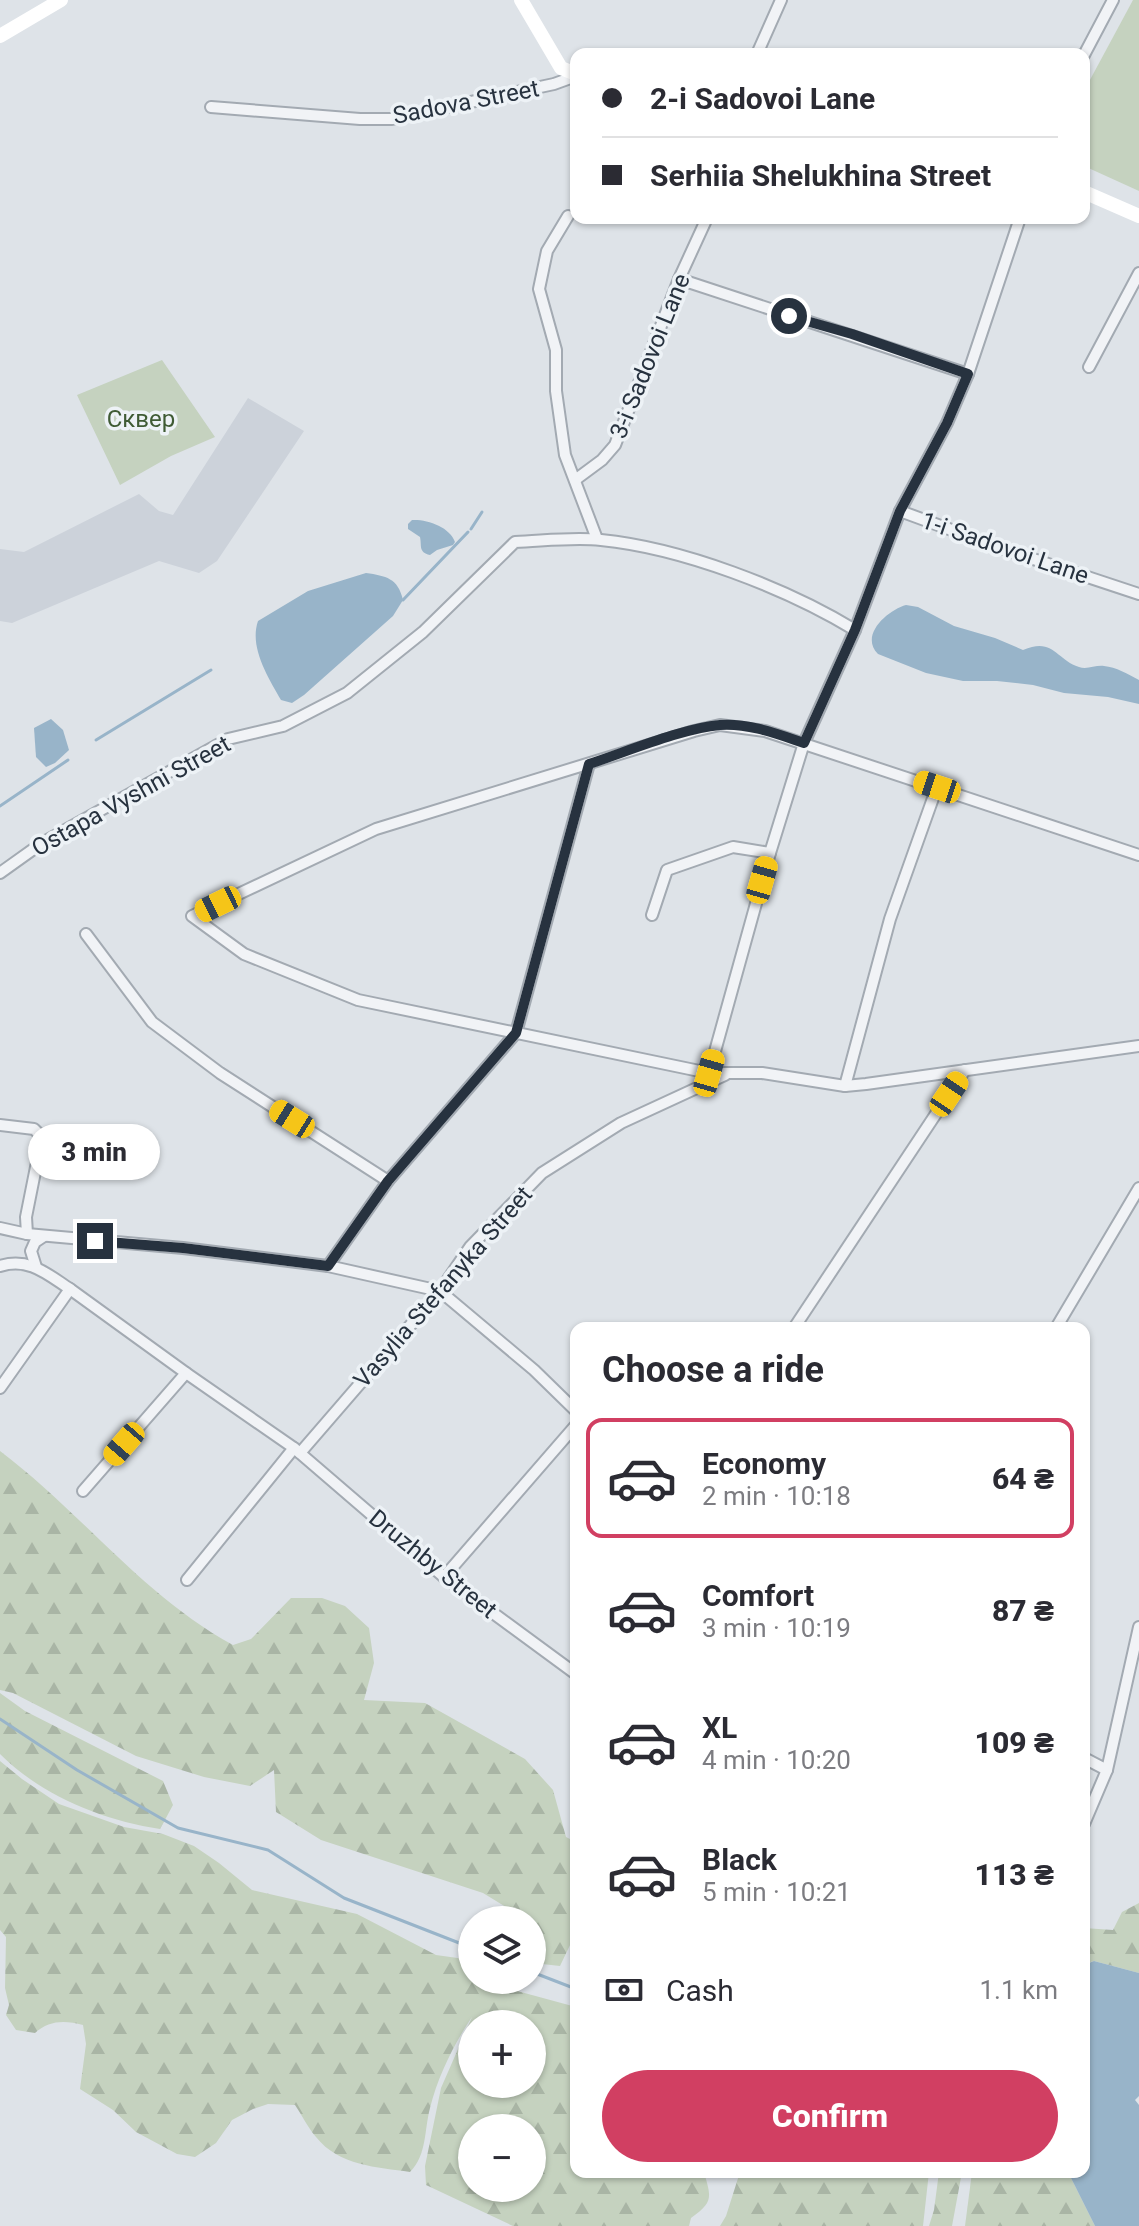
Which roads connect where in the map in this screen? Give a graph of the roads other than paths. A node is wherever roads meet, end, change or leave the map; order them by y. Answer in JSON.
{"nodes":[{"id":1,"x":61,"y":0,"type":"edge"},
{"id":2,"x":521,"y":0,"type":"edge"},
{"id":3,"x":781,"y":0,"type":"edge"},
{"id":4,"x":1113,"y":0,"type":"edge"},
{"id":5,"x":0,"y":36,"type":"edge"},
{"id":6,"x":760,"y":48,"type":"edge"},
{"id":7,"x":1088,"y":48,"type":"edge"},
{"id":8,"x":570,"y":72,"type":"edge"},
{"id":9,"x":570,"y":76,"type":"edge"},
{"id":10,"x":211,"y":107,"type":"dead end"},
{"id":11,"x":1090,"y":195,"type":"edge"},
{"id":12,"x":568,"y":216,"type":"dead end"},
{"id":13,"x":1139,"y":216,"type":"edge"},
{"id":14,"x":704,"y":224,"type":"edge"},
{"id":15,"x":1018,"y":224,"type":"edge"},
{"id":16,"x":1139,"y":273,"type":"edge"},
{"id":17,"x":679,"y":279,"type":"junction"},
{"id":18,"x":1089,"y":367,"type":"dead end"},
{"id":19,"x":968,"y":374,"type":"junction"},
{"id":20,"x":575,"y":480,"type":"junction"},
{"id":21,"x":900,"y":511,"type":"junction"},
{"id":22,"x":597,"y":539,"type":"junction"},
{"id":23,"x":1139,"y":594,"type":"edge"},
{"id":24,"x":855,"y":630,"type":"junction"},
{"id":25,"x":804,"y":743,"type":"junction"},
{"id":26,"x":589,"y":764,"type":"junction"},
{"id":27,"x":937,"y":787,"type":"junction"},
{"id":28,"x":770,"y":853,"type":"junction"},
{"id":29,"x":1139,"y":855,"type":"edge"},
{"id":30,"x":0,"y":873,"type":"edge"},
{"id":31,"x":652,"y":915,"type":"dead end"},
{"id":32,"x":86,"y":934,"type":"dead end"},
{"id":33,"x":516,"y":1033,"type":"junction"},
{"id":34,"x":1139,"y":1046,"type":"edge"},
{"id":35,"x":965,"y":1070,"type":"junction"},
{"id":36,"x":709,"y":1073,"type":"junction"},
{"id":37,"x":730,"y":1073,"type":"junction"},
{"id":38,"x":845,"y":1086,"type":"junction"},
{"id":39,"x":0,"y":1125,"type":"edge"},
{"id":40,"x":388,"y":1181,"type":"junction"},
{"id":41,"x":1139,"y":1188,"type":"edge"},
{"id":42,"x":0,"y":1228,"type":"edge"},
{"id":43,"x":27,"y":1234,"type":"junction"},
{"id":44,"x":44,"y":1236,"type":"junction"},
{"id":45,"x":0,"y":1266,"type":"edge"},
{"id":46,"x":328,"y":1266,"type":"junction"},
{"id":47,"x":36,"y":1267,"type":"junction"},
{"id":48,"x":70,"y":1289,"type":"junction"},
{"id":49,"x":440,"y":1291,"type":"junction"},
{"id":50,"x":798,"y":1322,"type":"edge"},
{"id":51,"x":1060,"y":1322,"type":"edge"},
{"id":52,"x":186,"y":1373,"type":"junction"},
{"id":53,"x":0,"y":1388,"type":"edge"},
{"id":54,"x":570,"y":1405,"type":"edge"},
{"id":55,"x":570,"y":1432,"type":"edge"},
{"id":56,"x":297,"y":1451,"type":"junction"},
{"id":57,"x":83,"y":1491,"type":"dead end"},
{"id":58,"x":444,"y":1577,"type":"junction"},
{"id":59,"x":187,"y":1580,"type":"dead end"},
{"id":60,"x":1139,"y":1627,"type":"edge"},
{"id":61,"x":570,"y":1670,"type":"edge"},
{"id":62,"x":1090,"y":1761,"type":"edge"},
{"id":63,"x":1107,"y":1770,"type":"junction"},
{"id":64,"x":1090,"y":1810,"type":"edge"}],
"edges":[{"from":1,"to":5,"type":"main road"},
{"from":2,"to":8,"type":"main road"},
{"from":3,"to":6,"type":"street"},
{"from":4,"to":7,"type":"street"},
{"from":9,"to":10,"type":"street","name":"Sadova Street"},
{"from":11,"to":13,"type":"main road"},
{"from":12,"to":20,"type":"street"},
{"from":14,"to":17,"type":"street","name":"3-i Sadovoi Lane"},
{"from":15,"to":19,"type":"street","name":"1-i Sadovoi Lane"},
{"from":16,"to":18,"type":"street"},
{"from":17,"to":19,"type":"street"},
{"from":17,"to":20,"type":"street","name":"3-i Sadovoi Lane"},
{"from":19,"to":21,"type":"street","name":"1-i Sadovoi Lane"},
{"from":20,"to":22,"type":"street"},
{"from":21,"to":23,"type":"street","name":"1-i Sadovoi Lane"},
{"from":21,"to":24,"type":"street"},
{"from":22,"to":24,"type":"street","name":"Ostapa Vyshni Street"},
{"from":22,"to":30,"type":"street","name":"Ostapa Vyshni Street"},
{"from":24,"to":25,"type":"street"},
{"from":25,"to":26,"type":"street"},
{"from":25,"to":27,"type":"street"},
{"from":25,"to":28,"type":"street"},
{"from":26,"to":33,"type":"street"},
{"from":26,"to":33,"type":"street"},
{"from":27,"to":29,"type":"street"},
{"from":27,"to":38,"type":"street"},
{"from":28,"to":31,"type":"street"},
{"from":28,"to":36,"type":"street"},
{"from":32,"to":40,"type":"street"},
{"from":33,"to":36,"type":"street"},
{"from":33,"to":40,"type":"street"},
{"from":34,"to":35,"type":"street"},
{"from":35,"to":38,"type":"street"},
{"from":35,"to":50,"type":"street"},
{"from":36,"to":37,"type":"street"},
{"from":37,"to":38,"type":"street"},
{"from":37,"to":49,"type":"street","name":"Vasylia Stefanyka Street"},
{"from":39,"to":43,"type":"street"},
{"from":40,"to":46,"type":"street"},
{"from":41,"to":51,"type":"street"},
{"from":42,"to":43,"type":"street"},
{"from":43,"to":44,"type":"street"},
{"from":44,"to":46,"type":"street"},
{"from":44,"to":47,"type":"street"},
{"from":45,"to":47,"type":"street"},
{"from":46,"to":49,"type":"street"},
{"from":47,"to":48,"type":"street","name":"Druzhby Street"},
{"from":48,"to":52,"type":"street","name":"Druzhby Street"},
{"from":48,"to":53,"type":"street"},
{"from":49,"to":54,"type":"street"},
{"from":49,"to":56,"type":"street","name":"Vasylia Stefanyka Street"},
{"from":52,"to":56,"type":"street","name":"Druzhby Street"},
{"from":52,"to":57,"type":"street"},
{"from":55,"to":58,"type":"street"},
{"from":56,"to":58,"type":"street","name":"Druzhby Street"},
{"from":56,"to":59,"type":"street"},
{"from":58,"to":61,"type":"street","name":"Druzhby Street"},
{"from":60,"to":63,"type":"street"},
{"from":62,"to":63,"type":"street"},
{"from":63,"to":64,"type":"street"}]}
